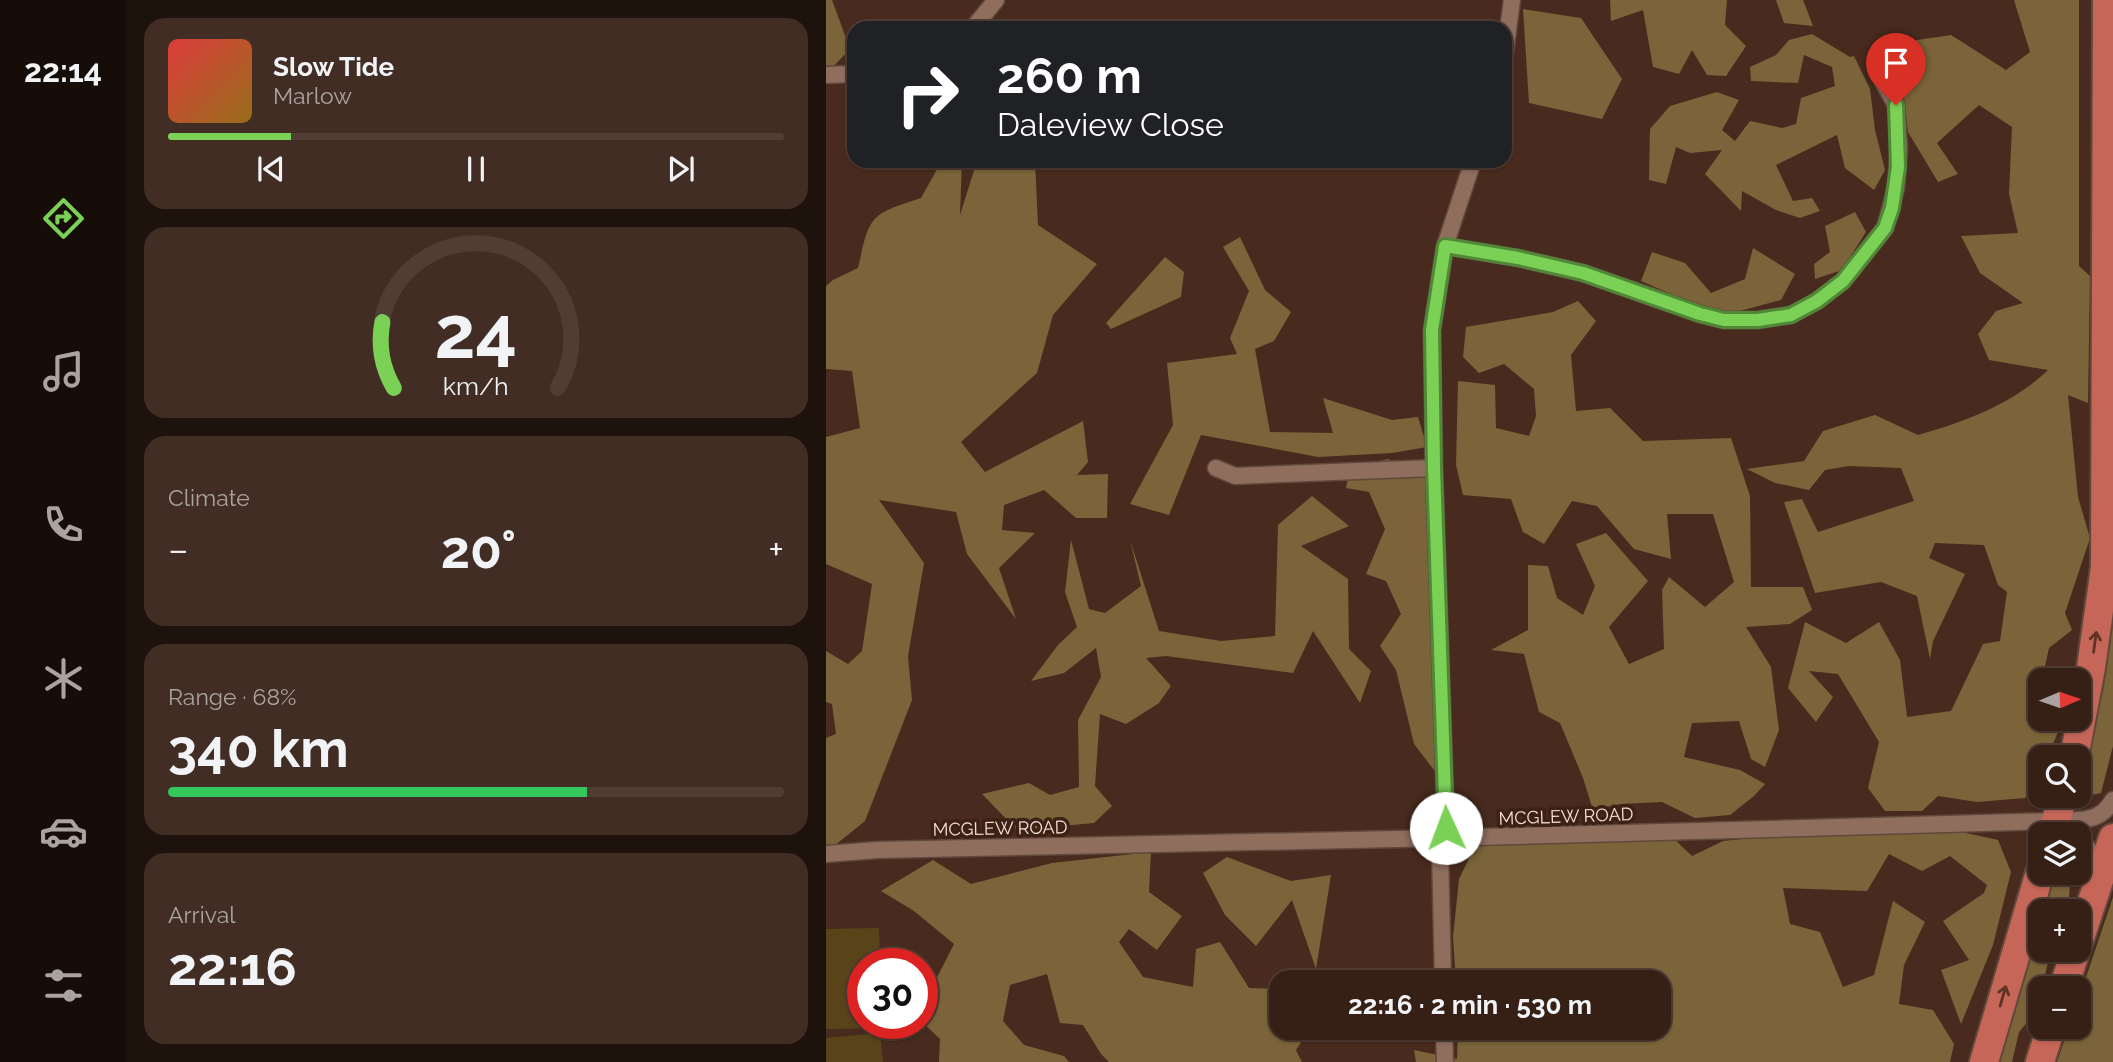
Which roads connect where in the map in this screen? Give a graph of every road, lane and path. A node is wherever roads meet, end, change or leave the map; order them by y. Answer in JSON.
{"nodes":[{"id":1,"x":996,"y":0,"type":"edge"},
{"id":2,"x":1512,"y":0,"type":"edge"},
{"id":3,"x":2107,"y":0,"type":"edge"},
{"id":4,"x":979,"y":21,"type":"edge"},
{"id":5,"x":1509,"y":21,"type":"edge"},
{"id":6,"x":847,"y":74,"type":"edge"},
{"id":7,"x":826,"y":75,"type":"edge"},
{"id":8,"x":1883,"y":82,"type":"dead end"},
{"id":9,"x":1471,"y":168,"type":"edge"},
{"id":10,"x":1445,"y":246,"type":"junction"},
{"id":11,"x":2109,"y":269,"type":"edge"},
{"id":12,"x":2109,"y":358,"type":"edge"},
{"id":13,"x":1216,"y":468,"type":"dead end"},
{"id":14,"x":1434,"y":468,"type":"junction"},
{"id":15,"x":2076,"y":745,"type":"edge"},
{"id":16,"x":2113,"y":800,"type":"edge"},
{"id":17,"x":2061,"y":822,"type":"edge"},
{"id":18,"x":2028,"y":823,"type":"edge"},
{"id":19,"x":1442,"y":838,"type":"junction"},
{"id":20,"x":2113,"y":838,"type":"edge"},
{"id":21,"x":2091,"y":852,"type":"edge"},
{"id":22,"x":826,"y":855,"type":"edge"},
{"id":23,"x":2098,"y":882,"type":"junction"},
{"id":24,"x":2036,"y":885,"type":"edge"},
{"id":25,"x":2091,"y":904,"type":"edge"},
{"id":26,"x":1443,"y":970,"type":"edge"},
{"id":27,"x":2047,"y":1039,"type":"edge"},
{"id":28,"x":1444,"y":1040,"type":"edge"},
{"id":29,"x":1445,"y":1062,"type":"edge"},
{"id":30,"x":1984,"y":1062,"type":"edge"},
{"id":31,"x":2040,"y":1062,"type":"edge"}],
"edges":[{"from":1,"to":4,"type":"street"},
{"from":2,"to":5,"type":"street"},
{"from":3,"to":11,"type":"highway"},
{"from":6,"to":7,"type":"street"},
{"from":8,"to":10,"type":"street"},
{"from":9,"to":10,"type":"street"},
{"from":10,"to":14,"type":"street"},
{"from":11,"to":12,"type":"highway"},
{"from":15,"to":12,"type":"highway","one_way":true},
{"from":13,"to":14,"type":"street"},
{"from":14,"to":19,"type":"street"},
{"from":16,"to":17,"type":"street","name":"MCGLEW ROAD"},
{"from":18,"to":19,"type":"street","name":"MCGLEW ROAD"},
{"from":19,"to":22,"type":"street","name":"MCGLEW ROAD"},
{"from":19,"to":26,"type":"street"},
{"from":20,"to":23,"type":"highway"},
{"from":21,"to":23,"type":"street"},
{"from":23,"to":25,"type":"highway"},
{"from":30,"to":24,"type":"highway","one_way":true},
{"from":27,"to":31,"type":"highway"},
{"from":28,"to":29,"type":"street"}]}
